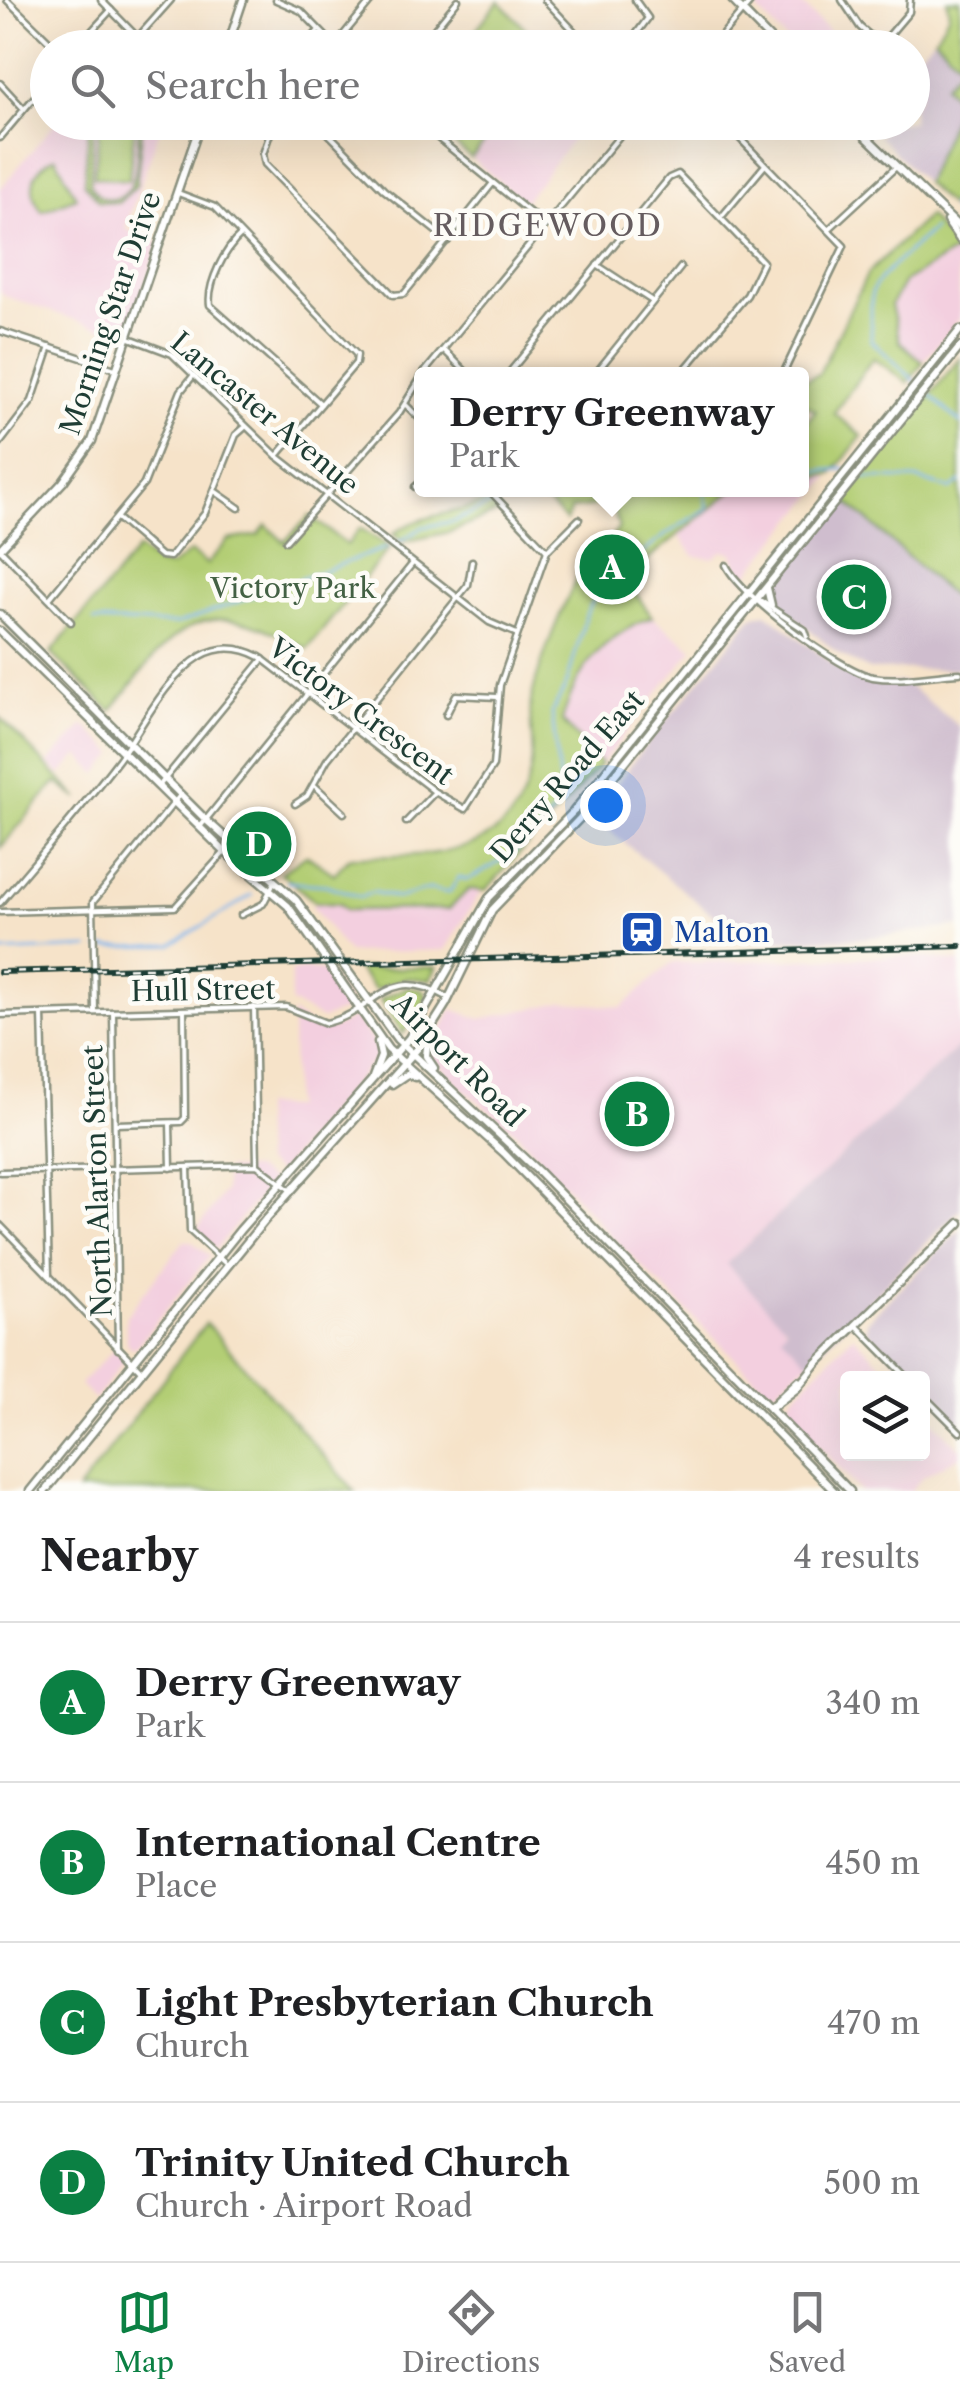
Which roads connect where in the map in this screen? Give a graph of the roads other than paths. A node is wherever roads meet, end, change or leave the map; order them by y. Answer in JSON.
{"nodes":[{"id":1,"x":7,"y":0,"type":"edge"},
{"id":2,"x":101,"y":0,"type":"edge"},
{"id":3,"x":171,"y":0,"type":"edge"},
{"id":4,"x":243,"y":0,"type":"edge"},
{"id":5,"x":276,"y":0,"type":"edge"},
{"id":6,"x":372,"y":0,"type":"edge"},
{"id":7,"x":458,"y":0,"type":"edge"},
{"id":8,"x":545,"y":0,"type":"edge"},
{"id":9,"x":636,"y":0,"type":"edge"},
{"id":10,"x":732,"y":0,"type":"edge"},
{"id":11,"x":752,"y":0,"type":"edge"},
{"id":12,"x":842,"y":0,"type":"edge"},
{"id":13,"x":910,"y":0,"type":"edge"},
{"id":14,"x":111,"y":10,"type":"junction"},
{"id":15,"x":742,"y":10,"type":"junction"},
{"id":16,"x":38,"y":30,"type":"edge"},
{"id":17,"x":93,"y":30,"type":"edge"},
{"id":18,"x":131,"y":30,"type":"edge"},
{"id":19,"x":144,"y":30,"type":"edge"},
{"id":20,"x":233,"y":30,"type":"edge"},
{"id":21,"x":319,"y":30,"type":"edge"},
{"id":22,"x":349,"y":30,"type":"edge"},
{"id":23,"x":434,"y":30,"type":"edge"},
{"id":24,"x":573,"y":30,"type":"edge"},
{"id":25,"x":639,"y":30,"type":"edge"},
{"id":26,"x":726,"y":30,"type":"edge"},
{"id":27,"x":761,"y":30,"type":"edge"},
{"id":28,"x":862,"y":30,"type":"edge"},
{"id":29,"x":894,"y":30,"type":"edge"},
{"id":30,"x":0,"y":83,"type":"edge"},
{"id":31,"x":30,"y":103,"type":"edge"},
{"id":32,"x":24,"y":110,"type":"junction"},
{"id":33,"x":0,"y":138,"type":"edge"},
{"id":34,"x":195,"y":140,"type":"edge"},
{"id":35,"x":268,"y":140,"type":"edge"},
{"id":36,"x":335,"y":140,"type":"edge"},
{"id":37,"x":440,"y":140,"type":"edge"},
{"id":38,"x":616,"y":140,"type":"edge"},
{"id":39,"x":741,"y":140,"type":"edge"},
{"id":40,"x":869,"y":140,"type":"edge"},
{"id":41,"x":764,"y":165,"type":"junction"},
{"id":42,"x":896,"y":168,"type":"junction"},
{"id":43,"x":494,"y":183,"type":"junction"},
{"id":44,"x":176,"y":192,"type":"junction"},
{"id":45,"x":723,"y":215,"type":"junction"},
{"id":46,"x":946,"y":220,"type":"junction"},
{"id":47,"x":544,"y":224,"type":"junction"},
{"id":48,"x":960,"y":228,"type":"edge"},
{"id":49,"x":829,"y":230,"type":"junction"},
{"id":50,"x":241,"y":235,"type":"junction"},
{"id":51,"x":448,"y":240,"type":"junction"},
{"id":52,"x":960,"y":240,"type":"edge"},
{"id":53,"x":597,"y":265,"type":"junction"},
{"id":54,"x":681,"y":267,"type":"dead end"},
{"id":55,"x":652,"y":302,"type":"junction"},
{"id":56,"x":960,"y":330,"type":"edge"},
{"id":57,"x":0,"y":331,"type":"edge"},
{"id":58,"x":127,"y":337,"type":"junction"},
{"id":59,"x":948,"y":345,"type":"junction"},
{"id":60,"x":50,"y":347,"type":"junction"},
{"id":61,"x":444,"y":349,"type":"junction"},
{"id":62,"x":958,"y":349,"type":"edge"},
{"id":63,"x":429,"y":367,"type":"edge"},
{"id":64,"x":461,"y":367,"type":"edge"},
{"id":65,"x":514,"y":367,"type":"edge"},
{"id":66,"x":601,"y":367,"type":"edge"},
{"id":67,"x":687,"y":367,"type":"edge"},
{"id":68,"x":787,"y":367,"type":"edge"},
{"id":69,"x":115,"y":369,"type":"junction"},
{"id":70,"x":193,"y":376,"type":"junction"},
{"id":71,"x":926,"y":380,"type":"junction"},
{"id":72,"x":414,"y":390,"type":"edge"},
{"id":73,"x":321,"y":404,"type":"junction"},
{"id":74,"x":406,"y":405,"type":"junction"},
{"id":75,"x":901,"y":410,"type":"junction"},
{"id":76,"x":414,"y":413,"type":"edge"},
{"id":77,"x":244,"y":428,"type":"junction"},
{"id":78,"x":0,"y":443,"type":"edge"},
{"id":79,"x":277,"y":456,"type":"junction"},
{"id":80,"x":858,"y":456,"type":"junction"},
{"id":81,"x":866,"y":462,"type":"junction"},
{"id":82,"x":326,"y":491,"type":"junction"},
{"id":83,"x":216,"y":492,"type":"junction"},
{"id":84,"x":496,"y":497,"type":"edge"},
{"id":85,"x":239,"y":508,"type":"dead end"},
{"id":86,"x":118,"y":518,"type":"junction"},
{"id":87,"x":579,"y":519,"type":"dead end"},
{"id":88,"x":286,"y":541,"type":"dead end"},
{"id":89,"x":0,"y":549,"type":"edge"},
{"id":90,"x":547,"y":550,"type":"junction"},
{"id":91,"x":472,"y":561,"type":"dead end"},
{"id":92,"x":413,"y":563,"type":"junction"},
{"id":93,"x":726,"y":565,"type":"dead end"},
{"id":94,"x":768,"y":588,"type":"junction"},
{"id":95,"x":755,"y":596,"type":"junction"},
{"id":96,"x":458,"y":597,"type":"junction"},
{"id":97,"x":49,"y":599,"type":"junction"},
{"id":98,"x":771,"y":605,"type":"junction"},
{"id":99,"x":0,"y":614,"type":"edge"},
{"id":100,"x":71,"y":622,"type":"dead end"},
{"id":101,"x":13,"y":626,"type":"junction"},
{"id":102,"x":2,"y":633,"type":"edge"},
{"id":103,"x":517,"y":634,"type":"junction"},
{"id":104,"x":806,"y":636,"type":"junction"},
{"id":105,"x":263,"y":659,"type":"junction"},
{"id":106,"x":50,"y":665,"type":"junction"},
{"id":107,"x":960,"y":673,"type":"edge"},
{"id":108,"x":44,"y":674,"type":"junction"},
{"id":109,"x":310,"y":693,"type":"junction"},
{"id":110,"x":497,"y":698,"type":"junction"},
{"id":111,"x":446,"y":714,"type":"dead end"},
{"id":112,"x":354,"y":728,"type":"junction"},
{"id":113,"x":128,"y":739,"type":"junction"},
{"id":114,"x":124,"y":750,"type":"junction"},
{"id":115,"x":167,"y":778,"type":"junction"},
{"id":116,"x":159,"y":786,"type":"junction"},
{"id":117,"x":315,"y":786,"type":"junction"},
{"id":118,"x":435,"y":792,"type":"junction"},
{"id":119,"x":181,"y":794,"type":"junction"},
{"id":120,"x":176,"y":802,"type":"junction"},
{"id":121,"x":295,"y":804,"type":"dead end"},
{"id":122,"x":344,"y":814,"type":"dead end"},
{"id":123,"x":206,"y":820,"type":"junction"},
{"id":124,"x":406,"y":822,"type":"dead end"},
{"id":125,"x":200,"y":827,"type":"junction"},
{"id":126,"x":232,"y":844,"type":"junction"},
{"id":127,"x":225,"y":852,"type":"junction"},
{"id":128,"x":275,"y":880,"type":"junction"},
{"id":129,"x":270,"y":890,"type":"junction"},
{"id":130,"x":0,"y":904,"type":"edge"},
{"id":131,"x":92,"y":910,"type":"junction"},
{"id":132,"x":0,"y":912,"type":"edge"},
{"id":133,"x":241,"y":914,"type":"dead end"},
{"id":134,"x":437,"y":992,"type":"junction"},
{"id":135,"x":450,"y":998,"type":"junction"},
{"id":136,"x":368,"y":1001,"type":"junction"},
{"id":137,"x":358,"y":1007,"type":"junction"},
{"id":138,"x":254,"y":1008,"type":"junction"},
{"id":139,"x":184,"y":1010,"type":"junction"},
{"id":140,"x":96,"y":1012,"type":"junction"},
{"id":141,"x":113,"y":1012,"type":"junction"},
{"id":142,"x":42,"y":1014,"type":"junction"},
{"id":143,"x":0,"y":1015,"type":"edge"},
{"id":144,"x":435,"y":1025,"type":"junction"},
{"id":145,"x":375,"y":1032,"type":"junction"},
{"id":146,"x":403,"y":1045,"type":"junction"},
{"id":147,"x":413,"y":1054,"type":"junction"},
{"id":148,"x":395,"y":1055,"type":"junction"},
{"id":149,"x":404,"y":1064,"type":"junction"},
{"id":150,"x":372,"y":1080,"type":"junction"},
{"id":151,"x":450,"y":1087,"type":"junction"},
{"id":152,"x":375,"y":1095,"type":"junction"},
{"id":153,"x":442,"y":1097,"type":"junction"},
{"id":154,"x":170,"y":1123,"type":"junction"},
{"id":155,"x":116,"y":1124,"type":"junction"},
{"id":156,"x":258,"y":1165,"type":"junction"},
{"id":157,"x":188,"y":1167,"type":"junction"},
{"id":158,"x":172,"y":1168,"type":"junction"},
{"id":159,"x":117,"y":1169,"type":"junction"},
{"id":160,"x":46,"y":1171,"type":"junction"},
{"id":161,"x":0,"y":1172,"type":"edge"},
{"id":162,"x":280,"y":1183,"type":"junction"},
{"id":163,"x":290,"y":1190,"type":"junction"},
{"id":164,"x":960,"y":1222,"type":"edge"},
{"id":165,"x":0,"y":1225,"type":"edge"},
{"id":166,"x":218,"y":1258,"type":"junction"},
{"id":167,"x":227,"y":1265,"type":"junction"},
{"id":168,"x":48,"y":1275,"type":"junction"},
{"id":169,"x":856,"y":1325,"type":"junction"},
{"id":170,"x":118,"y":1349,"type":"junction"},
{"id":171,"x":133,"y":1363,"type":"junction"},
{"id":172,"x":901,"y":1371,"type":"edge"},
{"id":173,"x":141,"y":1372,"type":"junction"},
{"id":174,"x":106,"y":1397,"type":"junction"},
{"id":175,"x":930,"y":1402,"type":"edge"},
{"id":176,"x":114,"y":1404,"type":"junction"},
{"id":177,"x":770,"y":1409,"type":"junction"},
{"id":178,"x":762,"y":1417,"type":"junction"},
{"id":179,"x":960,"y":1432,"type":"edge"},
{"id":180,"x":30,"y":1491,"type":"edge"},
{"id":181,"x":45,"y":1491,"type":"edge"},
{"id":182,"x":834,"y":1491,"type":"edge"},
{"id":183,"x":850,"y":1491,"type":"edge"}],
"edges":[{"from":1,"to":16,"type":"street"},
{"from":2,"to":14,"type":"street"},
{"from":3,"to":19,"type":"street"},
{"from":4,"to":20,"type":"main road"},
{"from":5,"to":21,"type":"street"},
{"from":6,"to":22,"type":"street"},
{"from":7,"to":23,"type":"street"},
{"from":8,"to":24,"type":"street"},
{"from":9,"to":25,"type":"street"},
{"from":10,"to":15,"type":"main road"},
{"from":11,"to":15,"type":"street"},
{"from":12,"to":28,"type":"street"},
{"from":13,"to":29,"type":"street"},
{"from":14,"to":17,"type":"street"},
{"from":14,"to":18,"type":"street"},
{"from":15,"to":26,"type":"street"},
{"from":15,"to":27,"type":"main road"},
{"from":30,"to":32,"type":"street"},
{"from":31,"to":32,"type":"street"},
{"from":32,"to":33,"type":"street"},
{"from":34,"to":44,"type":"main road","name":"Morning Star Drive"},
{"from":35,"to":51,"type":"street"},
{"from":36,"to":51,"type":"street"},
{"from":37,"to":43,"type":"street"},
{"from":38,"to":47,"type":"street"},
{"from":39,"to":41,"type":"street"},
{"from":40,"to":42,"type":"main road"},
{"from":41,"to":45,"type":"street"},
{"from":41,"to":49,"type":"street"},
{"from":42,"to":46,"type":"main road"},
{"from":42,"to":49,"type":"street"},
{"from":43,"to":47,"type":"street"},
{"from":43,"to":51,"type":"street"},
{"from":44,"to":50,"type":"street"},
{"from":44,"to":58,"type":"main road","name":"Morning Star Drive"},
{"from":45,"to":53,"type":"street"},
{"from":45,"to":67,"type":"street"},
{"from":46,"to":48,"type":"main road"},
{"from":46,"to":52,"type":"main road"},
{"from":47,"to":61,"type":"street"},
{"from":49,"to":68,"type":"street"},
{"from":50,"to":73,"type":"street"},
{"from":50,"to":73,"type":"street"},
{"from":53,"to":55,"type":"street"},
{"from":53,"to":65,"type":"street"},
{"from":54,"to":55,"type":"street"},
{"from":55,"to":66,"type":"street"},
{"from":56,"to":59,"type":"main road","name":"Derry Road East"},
{"from":57,"to":60,"type":"street"},
{"from":58,"to":69,"type":"main road","name":"Morning Star Drive"},
{"from":58,"to":70,"type":"street","name":"Lancaster Avenue"},
{"from":59,"to":62,"type":"main road"},
{"from":59,"to":71,"type":"main road","name":"Derry Road East"},
{"from":60,"to":69,"type":"street"},
{"from":60,"to":78,"type":"street"},
{"from":61,"to":63,"type":"street"},
{"from":61,"to":64,"type":"street"},
{"from":62,"to":71,"type":"main road","name":"Derry Road East"},
{"from":69,"to":89,"type":"main road","name":"Morning Star Drive"},
{"from":70,"to":77,"type":"street","name":"Lancaster Avenue"},
{"from":70,"to":86,"type":"street"},
{"from":71,"to":75,"type":"main road","name":"Derry Road East"},
{"from":72,"to":74,"type":"street"},
{"from":73,"to":79,"type":"street"},
{"from":74,"to":76,"type":"street"},
{"from":74,"to":82,"type":"street"},
{"from":75,"to":80,"type":"main road","name":"Derry Road East"},
{"from":75,"to":81,"type":"main road","name":"Derry Road East"},
{"from":77,"to":79,"type":"street","name":"Lancaster Avenue"},
{"from":77,"to":83,"type":"street"},
{"from":79,"to":82,"type":"street","name":"Lancaster Avenue"},
{"from":80,"to":81,"type":"main road"},
{"from":80,"to":95,"type":"main road","name":"Derry Road East"},
{"from":81,"to":94,"type":"main road","name":"Derry Road East"},
{"from":82,"to":88,"type":"street"},
{"from":82,"to":92,"type":"street","name":"Lancaster Avenue"},
{"from":83,"to":85,"type":"street"},
{"from":83,"to":86,"type":"street"},
{"from":84,"to":90,"type":"street"},
{"from":86,"to":97,"type":"street"},
{"from":87,"to":90,"type":"street","name":"Victory Crescent"},
{"from":89,"to":97,"type":"street"},
{"from":90,"to":103,"type":"street","name":"Victory Crescent"},
{"from":91,"to":96,"type":"street"},
{"from":92,"to":96,"type":"street","name":"Lancaster Avenue"},
{"from":92,"to":109,"type":"street"},
{"from":93,"to":95,"type":"street"},
{"from":94,"to":95,"type":"main road","name":"Derry Road East"},
{"from":94,"to":98,"type":"main road"},
{"from":95,"to":98,"type":"street"},
{"from":95,"to":104,"type":"street"},
{"from":95,"to":134,"type":"main road","name":"Derry Road East"},
{"from":95,"to":135,"type":"main road","name":"Derry Road East"},
{"from":96,"to":103,"type":"street","name":"Lancaster Avenue"},
{"from":96,"to":112,"type":"street"},
{"from":97,"to":100,"type":"street"},
{"from":98,"to":104,"type":"street"},
{"from":99,"to":101,"type":"main road","name":"Airport Road"},
{"from":101,"to":102,"type":"main road"},
{"from":101,"to":106,"type":"main road","name":"Airport Road"},
{"from":102,"to":108,"type":"main road","name":"Airport Road"},
{"from":103,"to":110,"type":"street","name":"Victory Crescent"},
{"from":104,"to":107,"type":"street"},
{"from":105,"to":109,"type":"street","name":"Victory Crescent"},
{"from":105,"to":113,"type":"street","name":"Victory Crescent"},
{"from":105,"to":115,"type":"street"},
{"from":106,"to":108,"type":"main road"},
{"from":106,"to":113,"type":"main road","name":"Airport Road"},
{"from":108,"to":114,"type":"main road","name":"Airport Road"},
{"from":109,"to":112,"type":"street","name":"Victory Crescent"},
{"from":109,"to":123,"type":"street"},
{"from":110,"to":111,"type":"street"},
{"from":110,"to":118,"type":"street","name":"Victory Crescent"},
{"from":112,"to":117,"type":"street"},
{"from":112,"to":118,"type":"street","name":"Victory Crescent"},
{"from":113,"to":114,"type":"street"},
{"from":113,"to":115,"type":"main road","name":"Airport Road"},
{"from":114,"to":116,"type":"main road","name":"Airport Road"},
{"from":114,"to":130,"type":"street"},
{"from":115,"to":116,"type":"street"},
{"from":115,"to":119,"type":"main road","name":"Airport Road"},
{"from":116,"to":120,"type":"main road","name":"Airport Road"},
{"from":117,"to":121,"type":"street"},
{"from":117,"to":122,"type":"street"},
{"from":118,"to":124,"type":"street"},
{"from":119,"to":120,"type":"street"},
{"from":119,"to":123,"type":"main road","name":"Airport Road"},
{"from":120,"to":125,"type":"main road","name":"Airport Road"},
{"from":120,"to":131,"type":"street"},
{"from":123,"to":125,"type":"street"},
{"from":123,"to":126,"type":"main road","name":"Airport Road"},
{"from":125,"to":127,"type":"main road","name":"Airport Road"},
{"from":126,"to":127,"type":"street"},
{"from":126,"to":128,"type":"main road","name":"Airport Road"},
{"from":127,"to":129,"type":"main road","name":"Airport Road"},
{"from":127,"to":131,"type":"street"},
{"from":128,"to":129,"type":"street"},
{"from":128,"to":136,"type":"main road","name":"Airport Road"},
{"from":129,"to":133,"type":"street"},
{"from":129,"to":137,"type":"main road","name":"Airport Road"},
{"from":131,"to":132,"type":"street"},
{"from":131,"to":140,"type":"street"},
{"from":134,"to":135,"type":"street","name":"Hull Street"},
{"from":134,"to":136,"type":"street","name":"Hull Street"},
{"from":134,"to":146,"type":"main road","name":"Derry Road East"},
{"from":135,"to":144,"type":"main road","name":"Derry Road East"},
{"from":136,"to":137,"type":"street","name":"Hull Street"},
{"from":136,"to":146,"type":"main road","name":"Airport Road"},
{"from":137,"to":138,"type":"street","name":"Hull Street"},
{"from":137,"to":145,"type":"main road","name":"Airport Road"},
{"from":138,"to":139,"type":"street","name":"Hull Street"},
{"from":138,"to":156,"type":"street"},
{"from":139,"to":141,"type":"street","name":"Hull Street"},
{"from":139,"to":154,"type":"street"},
{"from":140,"to":141,"type":"street","name":"Hull Street"},
{"from":140,"to":142,"type":"street","name":"Hull Street"},
{"from":141,"to":155,"type":"street","name":"North Alarton Street"},
{"from":142,"to":143,"type":"street","name":"Hull Street"},
{"from":142,"to":160,"type":"street"},
{"from":144,"to":147,"type":"main road","name":"Derry Road East"},
{"from":144,"to":151,"type":"main road"},
{"from":145,"to":148,"type":"main road","name":"Airport Road"},
{"from":145,"to":150,"type":"main road"},
{"from":146,"to":147,"type":"main road","name":"Airport Road"},
{"from":146,"to":148,"type":"main road","name":"Derry Road East"},
{"from":147,"to":149,"type":"main road","name":"Derry Road East"},
{"from":147,"to":151,"type":"main road","name":"Airport Road"},
{"from":148,"to":149,"type":"main road","name":"Airport Road"},
{"from":148,"to":150,"type":"main road","name":"Derry Road East"},
{"from":149,"to":152,"type":"main road","name":"Derry Road East"},
{"from":149,"to":153,"type":"main road","name":"Airport Road"},
{"from":150,"to":162,"type":"main road","name":"Derry Road East"},
{"from":151,"to":177,"type":"main road","name":"Airport Road"},
{"from":152,"to":153,"type":"main road"},
{"from":152,"to":163,"type":"main road","name":"Derry Road East"},
{"from":153,"to":178,"type":"main road","name":"Airport Road"},
{"from":154,"to":155,"type":"street"},
{"from":154,"to":158,"type":"street"},
{"from":155,"to":159,"type":"street","name":"North Alarton Street"},
{"from":156,"to":157,"type":"street"},
{"from":156,"to":162,"type":"street"},
{"from":157,"to":158,"type":"street"},
{"from":157,"to":166,"type":"street"},
{"from":158,"to":159,"type":"street"},
{"from":159,"to":160,"type":"street"},
{"from":159,"to":170,"type":"street","name":"North Alarton Street"},
{"from":160,"to":161,"type":"street"},
{"from":160,"to":168,"type":"street"},
{"from":162,"to":163,"type":"street"},
{"from":162,"to":166,"type":"main road","name":"Derry Road East"},
{"from":163,"to":167,"type":"main road","name":"Derry Road East"},
{"from":164,"to":169,"type":"main road"},
{"from":165,"to":168,"type":"street"},
{"from":166,"to":167,"type":"street"},
{"from":166,"to":171,"type":"main road","name":"Derry Road East"},
{"from":167,"to":173,"type":"main road","name":"Derry Road East"},
{"from":168,"to":170,"type":"street"},
{"from":169,"to":172,"type":"street"},
{"from":169,"to":177,"type":"main road"},
{"from":170,"to":171,"type":"street"},
{"from":171,"to":173,"type":"street"},
{"from":171,"to":174,"type":"main road","name":"Derry Road East"},
{"from":173,"to":176,"type":"main road","name":"Derry Road East"},
{"from":174,"to":176,"type":"main road"},
{"from":174,"to":180,"type":"main road","name":"Derry Road East"},
{"from":175,"to":179,"type":"street"},
{"from":176,"to":181,"type":"main road","name":"Derry Road East"},
{"from":177,"to":178,"type":"main road"},
{"from":177,"to":183,"type":"main road","name":"Airport Road"},
{"from":178,"to":182,"type":"main road","name":"Airport Road"}]}
